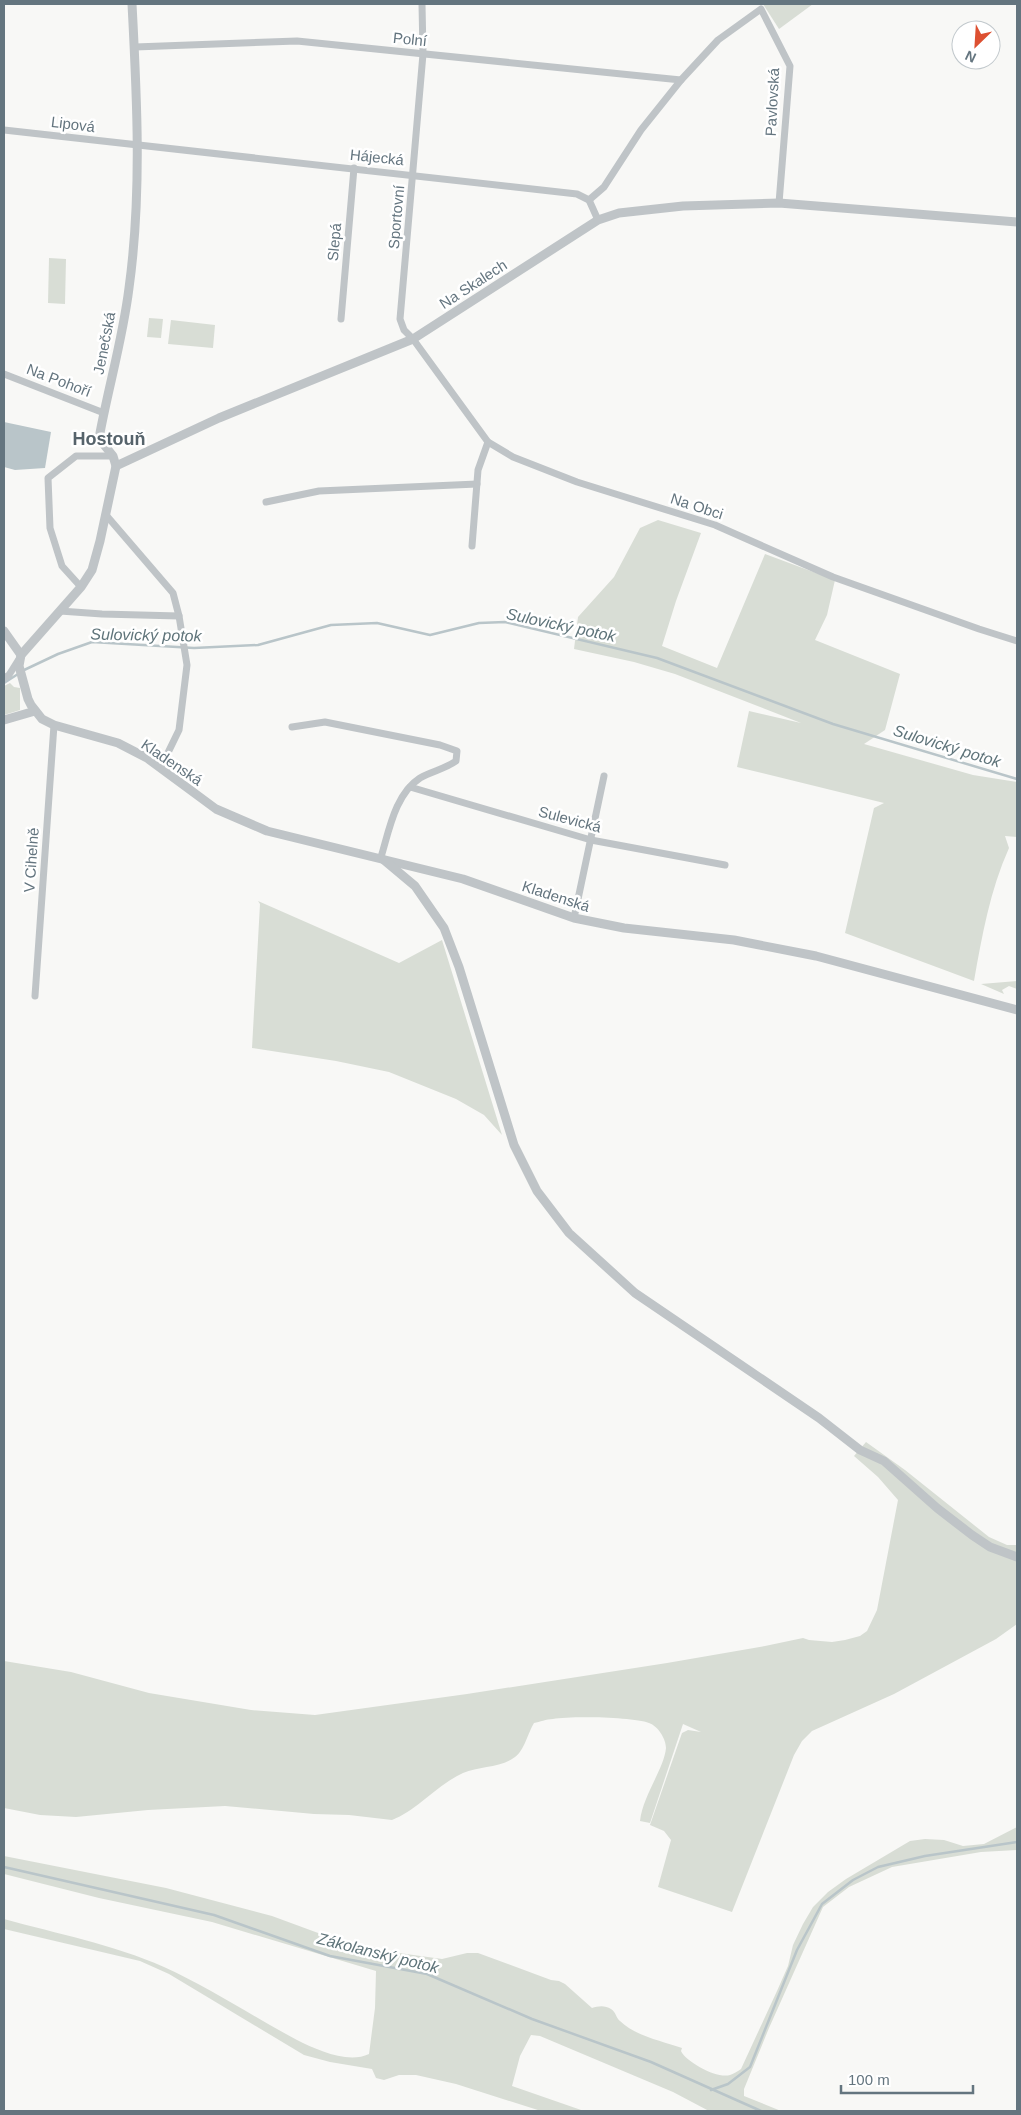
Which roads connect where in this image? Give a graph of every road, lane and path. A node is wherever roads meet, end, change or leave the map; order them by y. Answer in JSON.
{"nodes":[{"id":1,"x":132,"y":4,"type":"edge"},
{"id":2,"x":422,"y":4,"type":"edge"},
{"id":3,"x":135,"y":47,"type":"junction"},
{"id":4,"x":423,"y":54,"type":"junction"},
{"id":5,"x":681,"y":80,"type":"junction"},
{"id":6,"x":4,"y":130,"type":"edge"},
{"id":7,"x":138,"y":146,"type":"junction"},
{"id":8,"x":354,"y":168,"type":"junction"},
{"id":9,"x":413,"y":175,"type":"junction"},
{"id":10,"x":589,"y":200,"type":"junction"},
{"id":11,"x":779,"y":203,"type":"junction"},
{"id":12,"x":598,"y":220,"type":"junction"},
{"id":13,"x":1017,"y":222,"type":"edge"},
{"id":14,"x":341,"y":318,"type":"dead end"},
{"id":15,"x":413,"y":339,"type":"junction"},
{"id":16,"x":4,"y":374,"type":"edge"},
{"id":17,"x":104,"y":413,"type":"junction"},
{"id":18,"x":488,"y":442,"type":"junction"},
{"id":19,"x":113,"y":456,"type":"junction"},
{"id":20,"x":116,"y":466,"type":"junction"},
{"id":21,"x":477,"y":484,"type":"junction"},
{"id":22,"x":266,"y":502,"type":"dead end"},
{"id":23,"x":106,"y":515,"type":"junction"},
{"id":24,"x":472,"y":546,"type":"dead end"},
{"id":25,"x":81,"y":587,"type":"junction"},
{"id":26,"x":60,"y":611,"type":"junction"},
{"id":27,"x":178,"y":616,"type":"junction"},
{"id":28,"x":4,"y":631,"type":"edge"},
{"id":29,"x":1017,"y":641,"type":"edge"},
{"id":30,"x":21,"y":655,"type":"junction"},
{"id":31,"x":4,"y":678,"type":"edge"},
{"id":32,"x":35,"y":711,"type":"junction"},
{"id":33,"x":4,"y":720,"type":"edge"},
{"id":34,"x":54,"y":725,"type":"junction"},
{"id":35,"x":292,"y":727,"type":"dead end"},
{"id":36,"x":161,"y":767,"type":"junction"},
{"id":37,"x":604,"y":776,"type":"dead end"},
{"id":38,"x":410,"y":787,"type":"junction"},
{"id":39,"x":590,"y":840,"type":"junction"},
{"id":40,"x":381,"y":857,"type":"junction"},
{"id":41,"x":726,"y":865,"type":"dead end"},
{"id":42,"x":574,"y":918,"type":"junction"},
{"id":43,"x":35,"y":996,"type":"dead end"},
{"id":44,"x":1017,"y":1010,"type":"edge"},
{"id":45,"x":1017,"y":1557,"type":"edge"}],
"edges":[{"from":1,"to":3,"type":"street","name":"Jenečská"},
{"from":2,"to":4,"type":"street","name":"Sportovní"},
{"from":3,"to":4,"type":"street","name":"Polní"},
{"from":3,"to":7,"type":"street","name":"Jenečská"},
{"from":4,"to":5,"type":"street","name":"Polní"},
{"from":4,"to":9,"type":"street","name":"Sportovní"},
{"from":5,"to":10,"type":"street"},
{"from":5,"to":11,"type":"street","name":"Pavlovská"},
{"from":6,"to":7,"type":"street","name":"Lipová"},
{"from":7,"to":8,"type":"street","name":"Hájecká"},
{"from":7,"to":17,"type":"street","name":"Jenečská"},
{"from":8,"to":9,"type":"street","name":"Hájecká"},
{"from":8,"to":14,"type":"street","name":"Slepá"},
{"from":9,"to":10,"type":"street","name":"Hájecká"},
{"from":9,"to":15,"type":"street","name":"Sportovní"},
{"from":10,"to":12,"type":"street"},
{"from":11,"to":12,"type":"street","name":"Na Skalech"},
{"from":11,"to":13,"type":"street","name":"Na Skalech"},
{"from":12,"to":15,"type":"street","name":"Na Skalech"},
{"from":15,"to":18,"type":"street","name":"Na Obci"},
{"from":15,"to":20,"type":"street","name":"Na Skalech"},
{"from":16,"to":17,"type":"street","name":"Na Pohoří"},
{"from":17,"to":19,"type":"street","name":"Jenečská"},
{"from":18,"to":21,"type":"street"},
{"from":18,"to":29,"type":"street","name":"Na Obci"},
{"from":19,"to":20,"type":"street","name":"Jenečská"},
{"from":19,"to":25,"type":"street"},
{"from":20,"to":23,"type":"street","name":"Jenečská"},
{"from":21,"to":22,"type":"street"},
{"from":21,"to":24,"type":"street"},
{"from":23,"to":25,"type":"street","name":"Jenečská"},
{"from":23,"to":27,"type":"street"},
{"from":25,"to":26,"type":"street","name":"Jenečská"},
{"from":26,"to":27,"type":"street"},
{"from":26,"to":30,"type":"street","name":"Jenečská"},
{"from":27,"to":36,"type":"street"},
{"from":28,"to":30,"type":"street"},
{"from":30,"to":31,"type":"street"},
{"from":30,"to":32,"type":"street","name":"Kladenská"},
{"from":32,"to":33,"type":"street"},
{"from":32,"to":34,"type":"street","name":"Kladenská"},
{"from":34,"to":36,"type":"street","name":"Kladenská"},
{"from":34,"to":43,"type":"street","name":"V Cihelně"},
{"from":35,"to":38,"type":"street"},
{"from":36,"to":40,"type":"street","name":"Kladenská"},
{"from":37,"to":39,"type":"street"},
{"from":38,"to":39,"type":"street","name":"Sulevická"},
{"from":38,"to":40,"type":"street"},
{"from":39,"to":41,"type":"street","name":"Sulevická"},
{"from":39,"to":42,"type":"street"},
{"from":40,"to":42,"type":"street","name":"Kladenská"},
{"from":40,"to":45,"type":"street","name":"Kladenská"},
{"from":42,"to":44,"type":"street","name":"Kladenská"}]}
